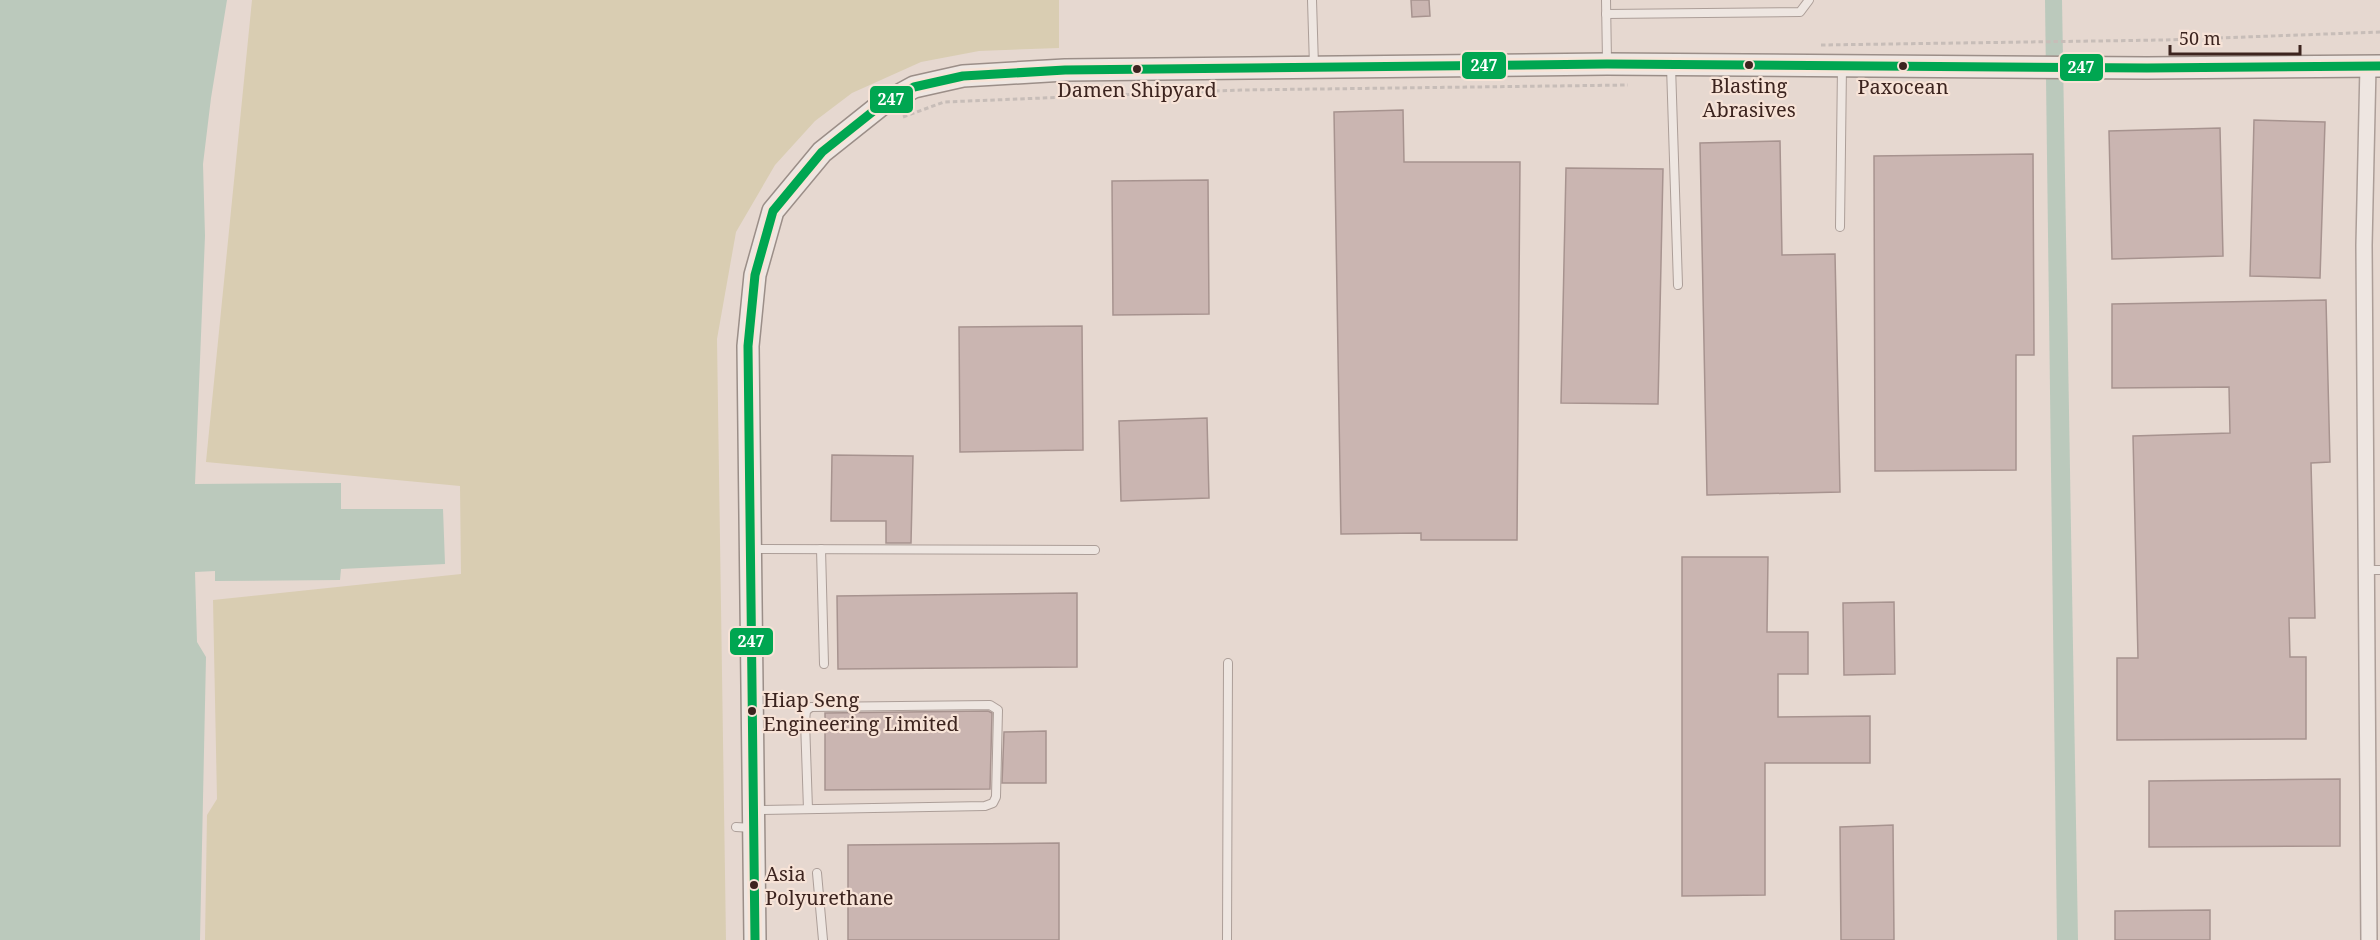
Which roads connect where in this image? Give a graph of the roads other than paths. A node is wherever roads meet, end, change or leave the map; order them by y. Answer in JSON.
{"nodes":[{"id":1,"x":1311,"y":0,"type":"edge"},
{"id":2,"x":1606,"y":0,"type":"edge"},
{"id":3,"x":1809,"y":0,"type":"edge"},
{"id":4,"x":1606,"y":14,"type":"junction"},
{"id":5,"x":1607,"y":64,"type":"junction"},
{"id":6,"x":1671,"y":64,"type":"junction"},
{"id":7,"x":1842,"y":64,"type":"junction"},
{"id":8,"x":2374,"y":66,"type":"edge"},
{"id":9,"x":1314,"y":68,"type":"junction"},
{"id":10,"x":1840,"y":226,"type":"dead end"},
{"id":11,"x":1678,"y":285,"type":"dead end"},
{"id":12,"x":750,"y":549,"type":"junction"},
{"id":13,"x":821,"y":549,"type":"junction"},
{"id":14,"x":1095,"y":550,"type":"dead end"},
{"id":15,"x":2374,"y":570,"type":"edge"},
{"id":16,"x":1228,"y":663,"type":"dead end"},
{"id":17,"x":824,"y":664,"type":"dead end"},
{"id":18,"x":808,"y":809,"type":"junction"},
{"id":19,"x":748,"y":822,"type":"junction"},
{"id":20,"x":817,"y":873,"type":"dead end"},
{"id":21,"x":754,"y":940,"type":"edge"},
{"id":22,"x":823,"y":940,"type":"edge"},
{"id":23,"x":1227,"y":940,"type":"edge"},
{"id":24,"x":2369,"y":940,"type":"edge"}],
"edges":[{"from":1,"to":9,"type":"lane"},
{"from":2,"to":4,"type":"lane"},
{"from":3,"to":4,"type":"lane"},
{"from":4,"to":5,"type":"lane"},
{"from":5,"to":6,"type":"street"},
{"from":5,"to":9,"type":"street"},
{"from":6,"to":7,"type":"street"},
{"from":6,"to":11,"type":"lane"},
{"from":7,"to":8,"type":"street"},
{"from":7,"to":10,"type":"lane"},
{"from":8,"to":15,"type":"street"},
{"from":9,"to":12,"type":"street"},
{"from":12,"to":13,"type":"lane"},
{"from":12,"to":19,"type":"street"},
{"from":13,"to":14,"type":"lane"},
{"from":13,"to":17,"type":"lane"},
{"from":15,"to":24,"type":"street"},
{"from":16,"to":23,"type":"lane"},
{"from":18,"to":18,"type":"lane"},
{"from":18,"to":19,"type":"lane"},
{"from":19,"to":21,"type":"street"},
{"from":20,"to":22,"type":"lane"}]}
